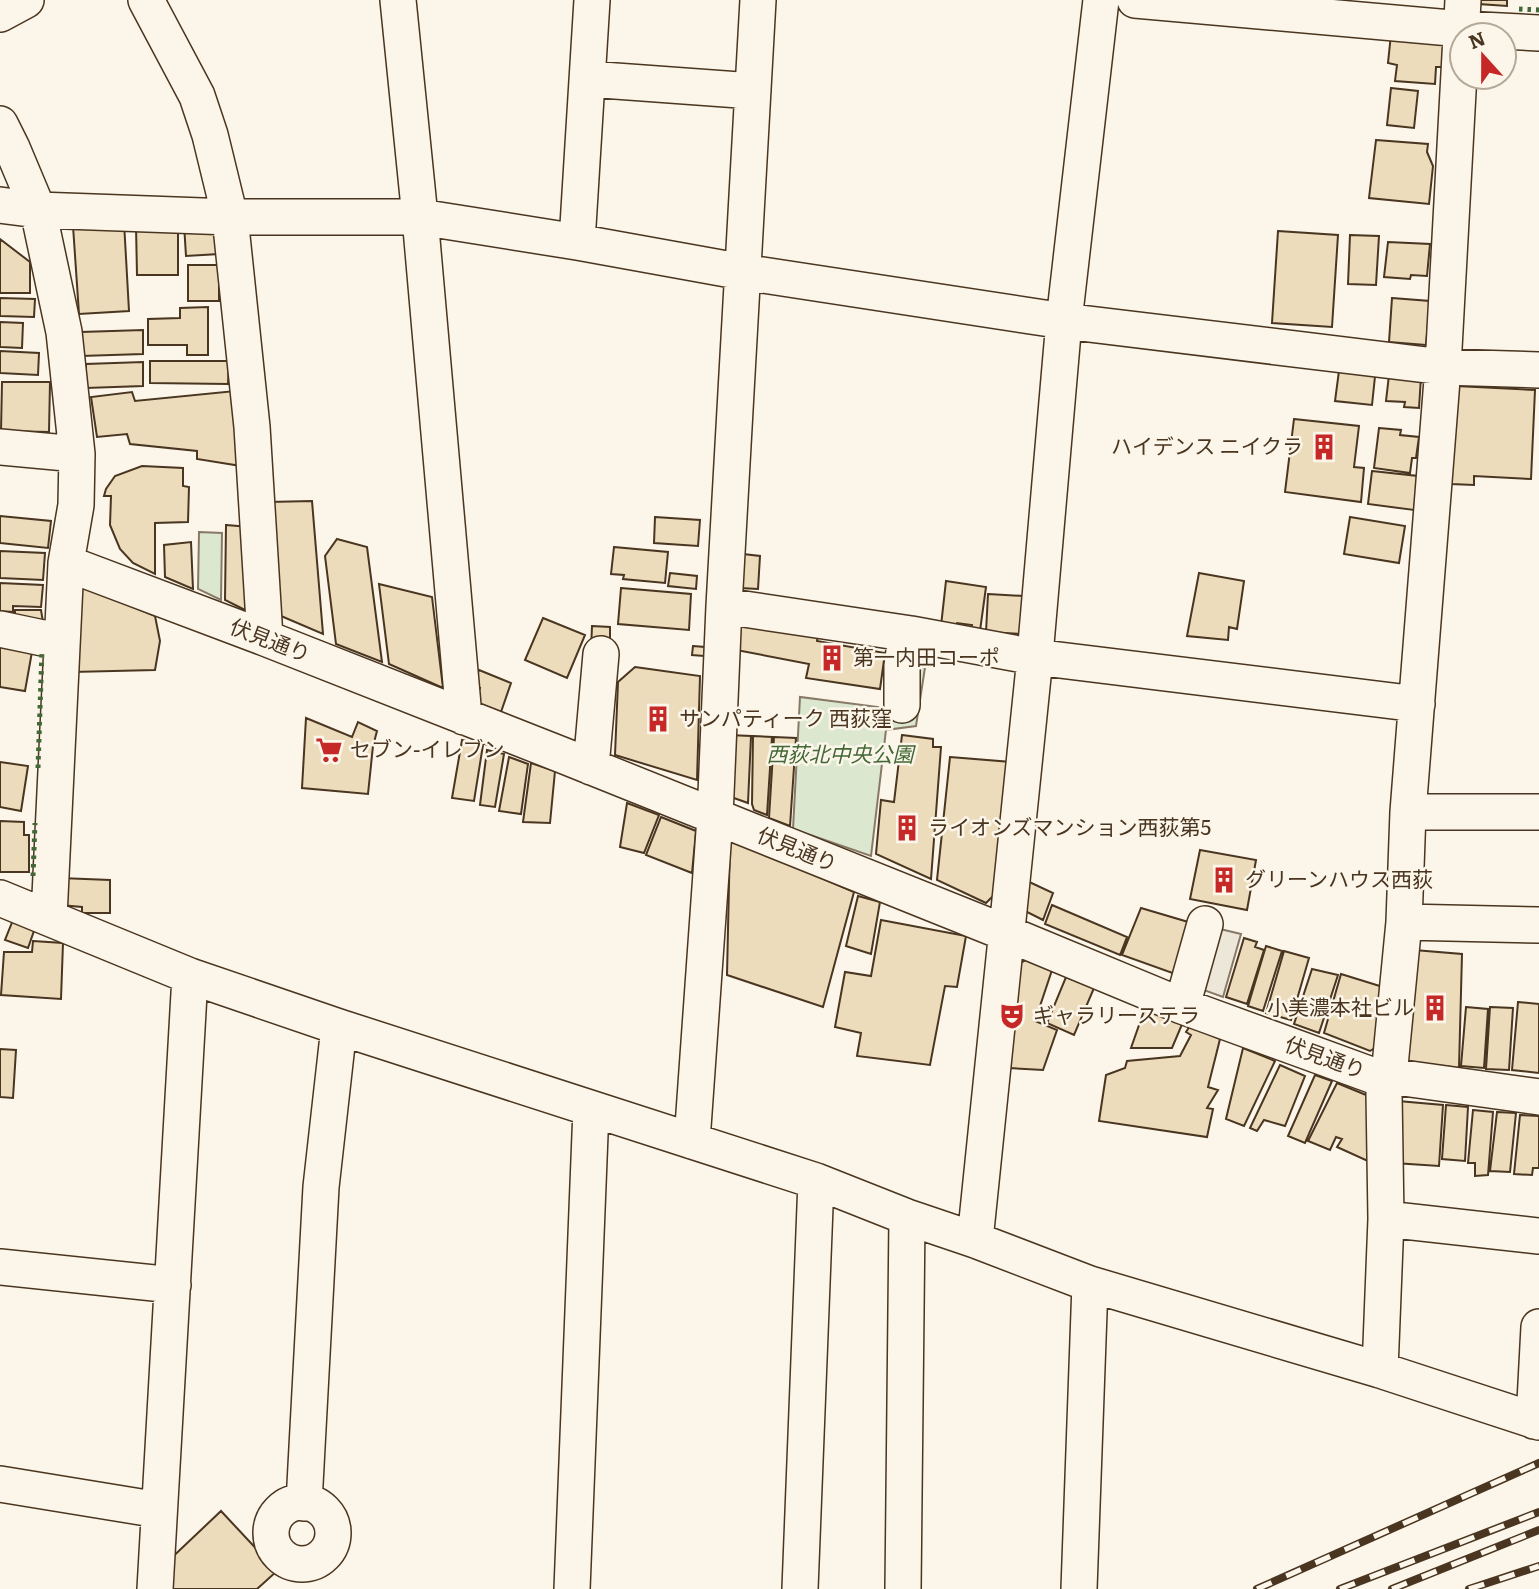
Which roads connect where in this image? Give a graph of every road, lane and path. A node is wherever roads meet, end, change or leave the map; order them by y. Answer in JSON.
{"nodes":[{"id":1,"x":26,"y":0,"type":"edge"},
{"id":2,"x":146,"y":0,"type":"edge"},
{"id":3,"x":398,"y":0,"type":"edge"},
{"id":4,"x":592,"y":0,"type":"edge"},
{"id":5,"x":758,"y":0,"type":"edge"},
{"id":6,"x":1101,"y":0,"type":"edge"},
{"id":7,"x":1135,"y":0,"type":"edge"},
{"id":8,"x":0,"y":14,"type":"edge"},
{"id":9,"x":1462,"y":15,"type":"edge"},
{"id":10,"x":1539,"y":33,"type":"edge"},
{"id":11,"x":588,"y":79,"type":"junction"},
{"id":12,"x":753,"y":92,"type":"junction"},
{"id":13,"x":0,"y":124,"type":"edge"},
{"id":14,"x":0,"y":205,"type":"edge"},
{"id":15,"x":38,"y":211,"type":"junction"},
{"id":16,"x":230,"y":217,"type":"junction"},
{"id":17,"x":420,"y":217,"type":"junction"},
{"id":18,"x":577,"y":242,"type":"junction"},
{"id":19,"x":743,"y":272,"type":"junction"},
{"id":20,"x":1064,"y":321,"type":"junction"},
{"id":21,"x":1443,"y":367,"type":"junction"},
{"id":22,"x":1539,"y":370,"type":"edge"},
{"id":23,"x":0,"y":447,"type":"edge"},
{"id":24,"x":77,"y":454,"type":"junction"},
{"id":25,"x":66,"y":563,"type":"junction"},
{"id":26,"x":724,"y":606,"type":"junction"},
{"id":27,"x":0,"y":628,"type":"edge"},
{"id":28,"x":911,"y":635,"type":"junction"},
{"id":29,"x":265,"y":638,"type":"junction"},
{"id":30,"x":62,"y":642,"type":"junction"},
{"id":31,"x":601,"y":654,"type":"dead end"},
{"id":32,"x":1035,"y":657,"type":"junction"},
{"id":33,"x":1417,"y":704,"type":"junction"},
{"id":34,"x":902,"y":705,"type":"dead end"},
{"id":35,"x":464,"y":717,"type":"junction"},
{"id":36,"x":591,"y":767,"type":"junction"},
{"id":37,"x":1408,"y":812,"type":"junction"},
{"id":38,"x":1539,"y":812,"type":"edge"},
{"id":39,"x":715,"y":817,"type":"junction"},
{"id":40,"x":0,"y":898,"type":"edge"},
{"id":41,"x":49,"y":917,"type":"junction"},
{"id":42,"x":1404,"y":922,"type":"junction"},
{"id":43,"x":1205,"y":924,"type":"dead end"},
{"id":44,"x":1539,"y":925,"type":"edge"},
{"id":45,"x":1006,"y":933,"type":"junction"},
{"id":46,"x":190,"y":975,"type":"junction"},
{"id":47,"x":1182,"y":1006,"type":"junction"},
{"id":48,"x":339,"y":1027,"type":"junction"},
{"id":49,"x":1389,"y":1076,"type":"junction"},
{"id":50,"x":1539,"y":1097,"type":"edge"},
{"id":51,"x":591,"y":1109,"type":"junction"},
{"id":52,"x":692,"y":1141,"type":"junction"},
{"id":53,"x":816,"y":1181,"type":"junction"},
{"id":54,"x":907,"y":1217,"type":"junction"},
{"id":55,"x":1386,"y":1219,"type":"junction"},
{"id":56,"x":1539,"y":1236,"type":"edge"},
{"id":57,"x":975,"y":1240,"type":"junction"},
{"id":58,"x":0,"y":1267,"type":"edge"},
{"id":59,"x":173,"y":1284,"type":"junction"},
{"id":60,"x":1090,"y":1284,"type":"junction"},
{"id":61,"x":1539,"y":1328,"type":"edge"},
{"id":62,"x":1380,"y":1370,"type":"junction"},
{"id":63,"x":1536,"y":1422,"type":"edge"},
{"id":64,"x":0,"y":1484,"type":"edge"},
{"id":65,"x":304,"y":1503,"type":"dead end"},
{"id":66,"x":159,"y":1510,"type":"junction"},
{"id":67,"x":155,"y":1589,"type":"edge"},
{"id":68,"x":572,"y":1589,"type":"edge"},
{"id":69,"x":800,"y":1589,"type":"edge"},
{"id":70,"x":903,"y":1589,"type":"edge"},
{"id":71,"x":1079,"y":1589,"type":"edge"}],
"edges":[{"from":1,"to":8,"type":"street"},
{"from":2,"to":16,"type":"street"},
{"from":3,"to":17,"type":"street"},
{"from":4,"to":11,"type":"street"},
{"from":5,"to":12,"type":"street"},
{"from":6,"to":20,"type":"street"},
{"from":7,"to":9,"type":"street"},
{"from":9,"to":10,"type":"street"},
{"from":9,"to":21,"type":"street"},
{"from":11,"to":12,"type":"street"},
{"from":11,"to":18,"type":"street"},
{"from":12,"to":19,"type":"street"},
{"from":13,"to":15,"type":"street"},
{"from":14,"to":15,"type":"street"},
{"from":15,"to":16,"type":"street"},
{"from":15,"to":24,"type":"street"},
{"from":16,"to":17,"type":"street"},
{"from":16,"to":29,"type":"street"},
{"from":17,"to":18,"type":"street"},
{"from":17,"to":35,"type":"street"},
{"from":18,"to":19,"type":"street"},
{"from":19,"to":20,"type":"street"},
{"from":19,"to":26,"type":"street"},
{"from":20,"to":21,"type":"street"},
{"from":20,"to":32,"type":"street"},
{"from":21,"to":22,"type":"street"},
{"from":21,"to":33,"type":"street"},
{"from":23,"to":24,"type":"street"},
{"from":24,"to":25,"type":"street"},
{"from":25,"to":29,"type":"street","name":"伏見通り"},
{"from":25,"to":30,"type":"street"},
{"from":26,"to":28,"type":"street"},
{"from":26,"to":39,"type":"street"},
{"from":27,"to":30,"type":"street"},
{"from":28,"to":32,"type":"street"},
{"from":28,"to":34,"type":"street"},
{"from":29,"to":35,"type":"street","name":"伏見通り"},
{"from":30,"to":41,"type":"street"},
{"from":31,"to":36,"type":"street"},
{"from":32,"to":33,"type":"street"},
{"from":32,"to":45,"type":"street"},
{"from":33,"to":37,"type":"street"},
{"from":35,"to":36,"type":"street","name":"伏見通り"},
{"from":36,"to":39,"type":"street","name":"伏見通り"},
{"from":37,"to":38,"type":"street"},
{"from":37,"to":42,"type":"street"},
{"from":39,"to":45,"type":"street","name":"伏見通り"},
{"from":39,"to":52,"type":"street"},
{"from":40,"to":41,"type":"street"},
{"from":41,"to":46,"type":"street"},
{"from":42,"to":44,"type":"street"},
{"from":42,"to":49,"type":"street"},
{"from":43,"to":47,"type":"street"},
{"from":45,"to":47,"type":"street","name":"伏見通り"},
{"from":45,"to":57,"type":"street"},
{"from":46,"to":48,"type":"street"},
{"from":46,"to":59,"type":"street"},
{"from":47,"to":49,"type":"street","name":"伏見通り"},
{"from":48,"to":51,"type":"street"},
{"from":48,"to":65,"type":"street"},
{"from":49,"to":50,"type":"street","name":"伏見通り"},
{"from":49,"to":55,"type":"street"},
{"from":51,"to":52,"type":"street"},
{"from":51,"to":68,"type":"street"},
{"from":52,"to":53,"type":"street"},
{"from":53,"to":54,"type":"street"},
{"from":53,"to":69,"type":"street"},
{"from":54,"to":57,"type":"street"},
{"from":54,"to":70,"type":"street"},
{"from":55,"to":56,"type":"street"},
{"from":55,"to":62,"type":"street"},
{"from":57,"to":60,"type":"street"},
{"from":58,"to":59,"type":"street"},
{"from":59,"to":66,"type":"street"},
{"from":60,"to":62,"type":"street"},
{"from":60,"to":71,"type":"street"},
{"from":61,"to":63,"type":"street"},
{"from":62,"to":63,"type":"street"},
{"from":64,"to":66,"type":"street"},
{"from":66,"to":67,"type":"street"}]}
